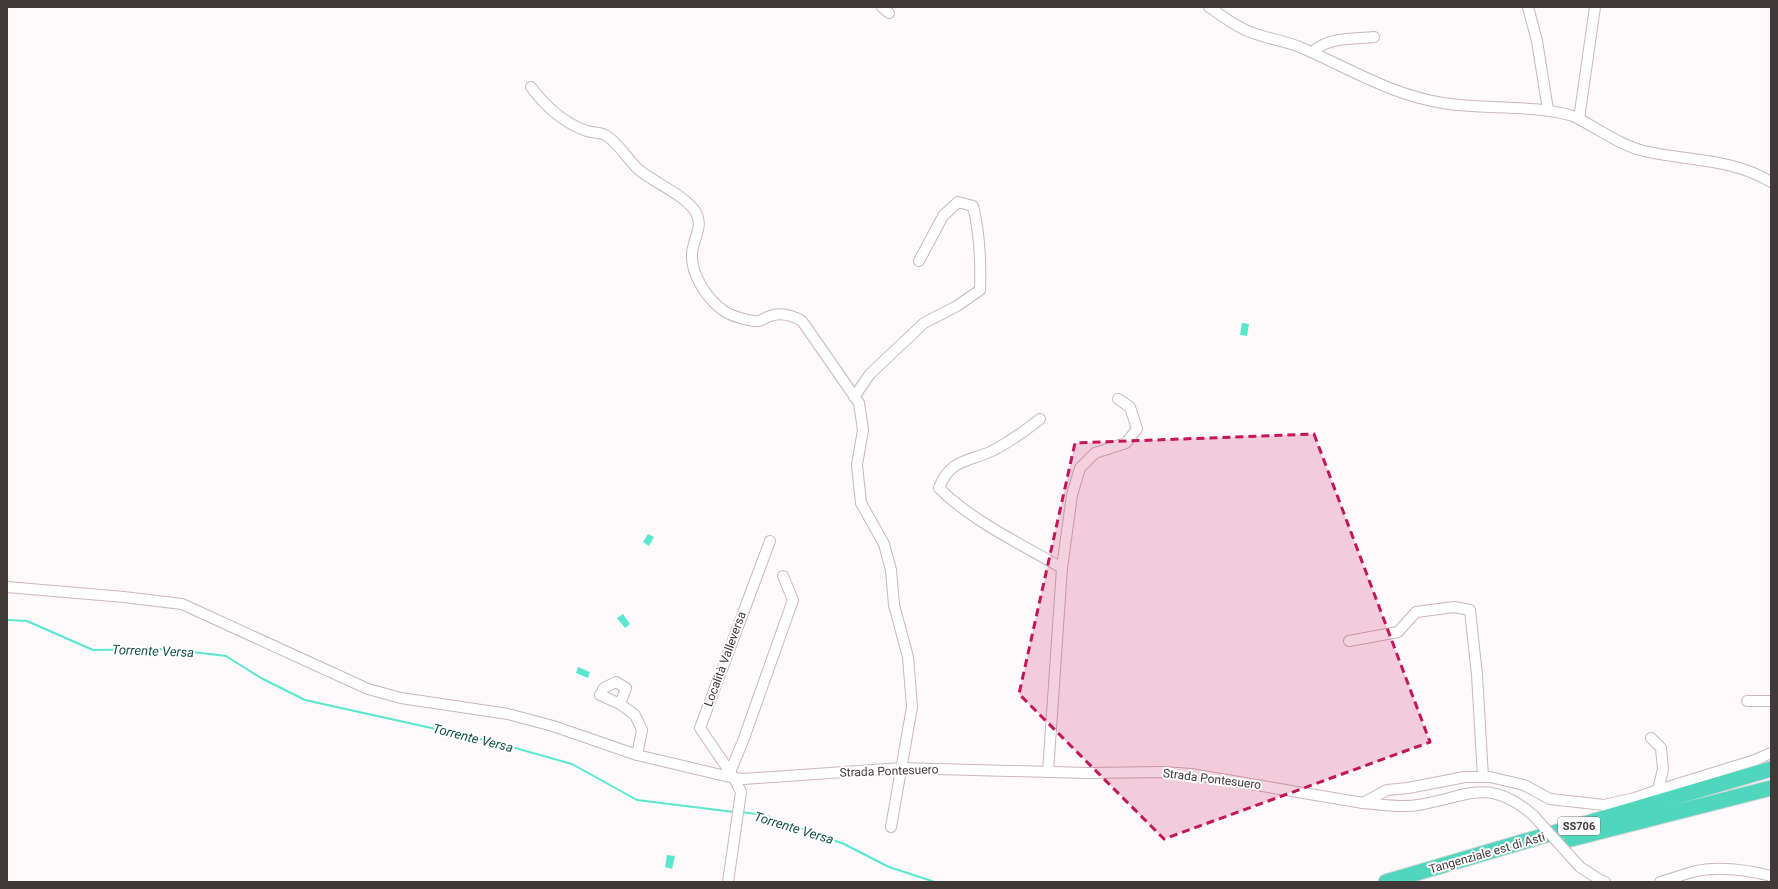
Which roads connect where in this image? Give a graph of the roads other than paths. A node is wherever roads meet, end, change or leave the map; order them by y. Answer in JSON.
{"nodes":[{"id":1,"x":1208,"y":7,"type":"edge"},
{"id":2,"x":1528,"y":7,"type":"edge"},
{"id":3,"x":1596,"y":7,"type":"edge"},
{"id":4,"x":1374,"y":37,"type":"dead end"},
{"id":5,"x":1318,"y":56,"type":"junction"},
{"id":6,"x":530,"y":87,"type":"dead end"},
{"id":7,"x":1548,"y":110,"type":"junction"},
{"id":8,"x":1579,"y":119,"type":"junction"},
{"id":9,"x":1771,"y":182,"type":"edge"},
{"id":10,"x":919,"y":261,"type":"dead end"},
{"id":11,"x":854,"y":397,"type":"junction"},
{"id":12,"x":1118,"y":399,"type":"dead end"},
{"id":13,"x":1040,"y":419,"type":"dead end"},
{"id":14,"x":770,"y":541,"type":"dead end"},
{"id":15,"x":1062,"y":568,"type":"junction"},
{"id":16,"x":783,"y":576,"type":"dead end"},
{"id":17,"x":7,"y":586,"type":"edge"},
{"id":18,"x":1349,"y":641,"type":"dead end"},
{"id":19,"x":1747,"y":701,"type":"dead end"},
{"id":20,"x":1771,"y":701,"type":"edge"},
{"id":21,"x":620,"y":704,"type":"dead end"},
{"id":22,"x":1651,"y":738,"type":"dead end"},
{"id":23,"x":1771,"y":753,"type":"edge"},
{"id":24,"x":637,"y":755,"type":"junction"},
{"id":25,"x":902,"y":768,"type":"junction"},
{"id":26,"x":1771,"y":769,"type":"edge"},
{"id":27,"x":1048,"y":772,"type":"junction"},
{"id":28,"x":732,"y":775,"type":"junction"},
{"id":29,"x":1483,"y":777,"type":"junction"},
{"id":30,"x":1771,"y":788,"type":"edge"},
{"id":31,"x":1658,"y":790,"type":"junction"},
{"id":32,"x":1363,"y":803,"type":"junction"},
{"id":33,"x":890,"y":827,"type":"dead end"},
{"id":34,"x":1771,"y":876,"type":"edge"},
{"id":35,"x":728,"y":882,"type":"edge"},
{"id":36,"x":1386,"y":882,"type":"edge"},
{"id":37,"x":1422,"y":882,"type":"edge"},
{"id":38,"x":1605,"y":882,"type":"edge"},
{"id":39,"x":1660,"y":882,"type":"edge"}],
"edges":[{"from":1,"to":5,"type":"street"},
{"from":2,"to":7,"type":"street"},
{"from":3,"to":8,"type":"street"},
{"from":4,"to":5,"type":"street"},
{"from":5,"to":7,"type":"street"},
{"from":6,"to":11,"type":"street"},
{"from":7,"to":8,"type":"street"},
{"from":8,"to":9,"type":"street"},
{"from":10,"to":11,"type":"street"},
{"from":11,"to":25,"type":"street"},
{"from":12,"to":15,"type":"street"},
{"from":13,"to":15,"type":"street"},
{"from":14,"to":28,"type":"street","name":"Località Valleversa"},
{"from":15,"to":27,"type":"street"},
{"from":16,"to":28,"type":"street"},
{"from":17,"to":24,"type":"street","name":"Strada Pontesuero"},
{"from":18,"to":29,"type":"street"},
{"from":19,"to":20,"type":"street"},
{"from":21,"to":24,"type":"street"},
{"from":22,"to":31,"type":"street"},
{"from":23,"to":31,"type":"street"},
{"from":24,"to":28,"type":"street","name":"Strada Pontesuero"},
{"from":25,"to":27,"type":"street","name":"Strada Pontesuero"},
{"from":25,"to":28,"type":"street","name":"Strada Pontesuero"},
{"from":25,"to":33,"type":"street"},
{"from":26,"to":36,"type":"highway","name":"Tangenziale est di Asti","number":"SS706"},
{"from":27,"to":32,"type":"street","name":"Strada Pontesuero"},
{"from":28,"to":35,"type":"street"},
{"from":29,"to":31,"type":"street"},
{"from":29,"to":32,"type":"street"},
{"from":30,"to":37,"type":"highway","name":"Tangenziale est di Asti","number":"SS706"},
{"from":32,"to":38,"type":"street","name":"Strada Pontesuero","bridge":true},
{"from":34,"to":39,"type":"street"}]}
